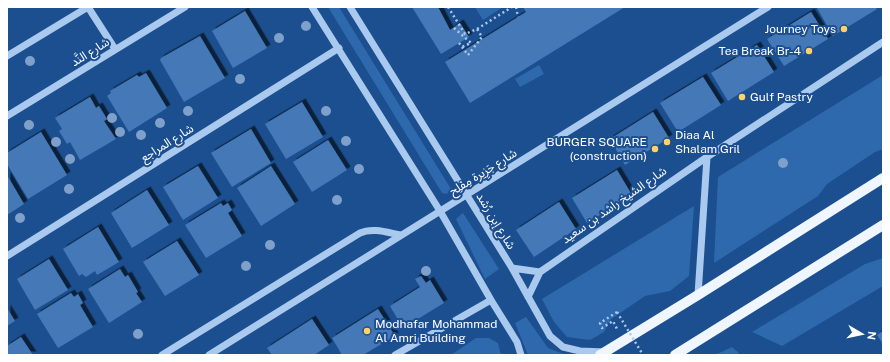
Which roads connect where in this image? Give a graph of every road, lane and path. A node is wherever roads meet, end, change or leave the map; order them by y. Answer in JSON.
{"nodes":[{"id":1,"x":88,"y":7,"type":"edge"},
{"id":2,"x":185,"y":7,"type":"edge"},
{"id":3,"x":312,"y":7,"type":"edge"},
{"id":4,"x":350,"y":7,"type":"edge"},
{"id":5,"x":448,"y":7,"type":"edge"},
{"id":6,"x":512,"y":7,"type":"edge"},
{"id":7,"x":516,"y":7,"type":"edge"},
{"id":8,"x":768,"y":7,"type":"edge"},
{"id":9,"x":518,"y":17,"type":"dead end"},
{"id":10,"x":454,"y":28,"type":"dead end"},
{"id":11,"x":477,"y":29,"type":"junction"},
{"id":12,"x":883,"y":42,"type":"edge"},
{"id":13,"x":459,"y":43,"type":"dead end"},
{"id":14,"x":462,"y":47,"type":"junction"},
{"id":15,"x":339,"y":48,"type":"junction"},
{"id":16,"x":115,"y":49,"type":"junction"},
{"id":17,"x":7,"y":56,"type":"edge"},
{"id":18,"x":7,"y":116,"type":"edge"},
{"id":19,"x":706,"y":157,"type":"junction"},
{"id":20,"x":883,"y":178,"type":"edge"},
{"id":21,"x":467,"y":195,"type":"junction"},
{"id":22,"x":440,"y":211,"type":"junction"},
{"id":23,"x":883,"y":225,"type":"edge"},
{"id":24,"x":401,"y":235,"type":"junction"},
{"id":25,"x":7,"y":256,"type":"edge"},
{"id":26,"x":512,"y":268,"type":"junction"},
{"id":27,"x":540,"y":272,"type":"junction"},
{"id":28,"x":698,"y":295,"type":"junction"},
{"id":29,"x":528,"y":297,"type":"junction"},
{"id":30,"x":490,"y":300,"type":"junction"},
{"id":31,"x":613,"y":321,"type":"dead end"},
{"id":32,"x":603,"y":353,"type":"edge"},
{"id":33,"x":162,"y":355,"type":"edge"},
{"id":34,"x":209,"y":355,"type":"edge"},
{"id":35,"x":395,"y":355,"type":"edge"},
{"id":36,"x":521,"y":355,"type":"edge"},
{"id":37,"x":643,"y":355,"type":"edge"},
{"id":38,"x":675,"y":355,"type":"edge"}],
"edges":[{"from":1,"to":16,"type":"street"},
{"from":1,"to":17,"type":"street"},
{"from":2,"to":16,"type":"street","name":"شارع النَّد"},
{"from":3,"to":15,"type":"street"},
{"from":4,"to":21,"type":"street","name":"شارع إبن رُشد"},
{"from":5,"to":11,"type":"path"},
{"from":6,"to":11,"type":"path"},
{"from":7,"to":9,"type":"path"},
{"from":8,"to":21,"type":"street","name":"شارع جَزِيرة مِفلِح"},
{"from":10,"to":14,"type":"path"},
{"from":11,"to":14,"type":"path"},
{"from":12,"to":19,"type":"street","name":"شارع الشيخ راشد بن سعيد"},
{"from":13,"to":14,"type":"path"},
{"from":15,"to":22,"type":"street"},
{"from":15,"to":25,"type":"street","name":"شارع المراجع"},
{"from":16,"to":18,"type":"street","name":"شارع النَّد"},
{"from":19,"to":27,"type":"street","name":"شارع الشيخ راشد بن سعيد"},
{"from":19,"to":28,"type":"street"},
{"from":20,"to":28,"type":"main road"},
{"from":21,"to":22,"type":"street","name":"شارع جَزِيرة مِفلِح"},
{"from":21,"to":26,"type":"street","name":"شارع إبن رُشد"},
{"from":22,"to":24,"type":"street","name":"شارع جَزِيرة مِفلِح"},
{"from":22,"to":30,"type":"street"},
{"from":23,"to":38,"type":"main road"},
{"from":24,"to":33,"type":"street"},
{"from":24,"to":34,"type":"street","name":"شارع جَزِيرة مِفلِح"},
{"from":26,"to":27,"type":"street"},
{"from":26,"to":29,"type":"street","name":"شارع إبن رُشد"},
{"from":27,"to":29,"type":"street","name":"شارع الشيخ راشد بن سعيد"},
{"from":28,"to":32,"type":"main road"},
{"from":29,"to":32,"type":"street","name":"شارع إبن رُشد"},
{"from":30,"to":35,"type":"street"},
{"from":30,"to":36,"type":"street"},
{"from":31,"to":37,"type":"path","bridge":true}]}
